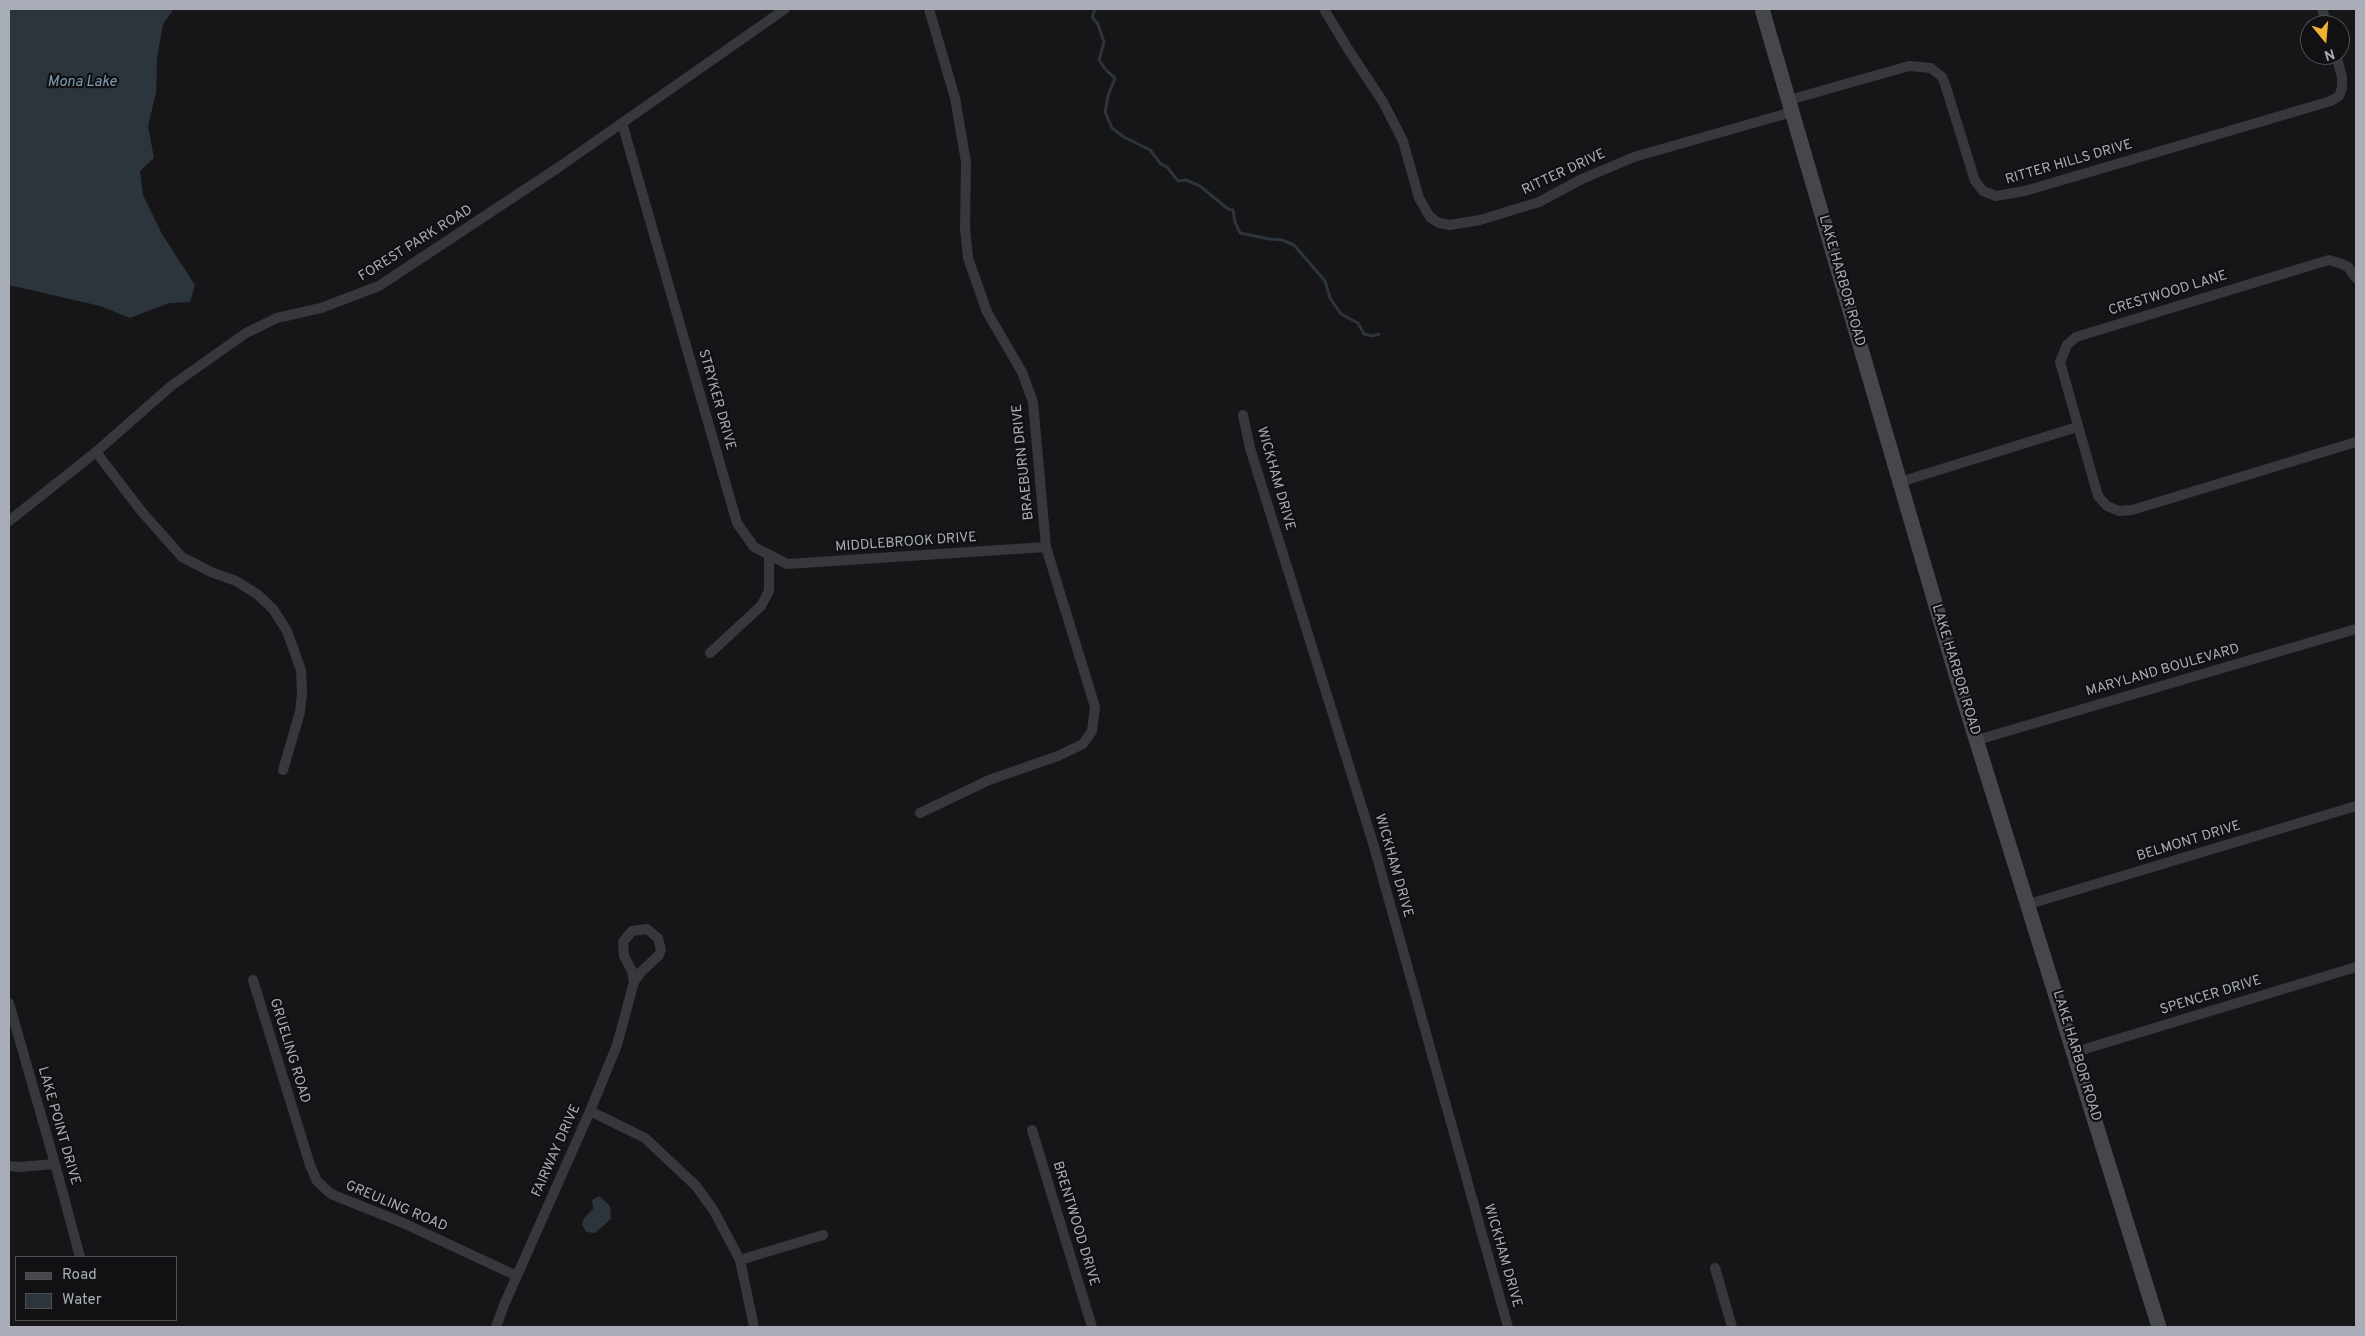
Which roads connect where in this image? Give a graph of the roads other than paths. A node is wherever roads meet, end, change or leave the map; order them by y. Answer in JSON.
{"nodes":[{"id":1,"x":785,"y":9,"type":"edge"},
{"id":2,"x":929,"y":9,"type":"edge"},
{"id":3,"x":1324,"y":9,"type":"edge"},
{"id":4,"x":1762,"y":9,"type":"edge"},
{"id":5,"x":2339,"y":65,"type":"edge"},
{"id":6,"x":1790,"y":106,"type":"junction"},
{"id":7,"x":622,"y":123,"type":"junction"},
{"id":8,"x":2356,"y":278,"type":"edge"},
{"id":9,"x":1243,"y":415,"type":"dead end"},
{"id":10,"x":2077,"y":427,"type":"junction"},
{"id":11,"x":2356,"y":442,"type":"edge"},
{"id":12,"x":96,"y":452,"type":"junction"},
{"id":13,"x":1900,"y":482,"type":"junction"},
{"id":14,"x":9,"y":521,"type":"edge"},
{"id":15,"x":1046,"y":547,"type":"junction"},
{"id":16,"x":769,"y":556,"type":"junction"},
{"id":17,"x":2356,"y":629,"type":"edge"},
{"id":18,"x":710,"y":653,"type":"dead end"},
{"id":19,"x":1976,"y":740,"type":"junction"},
{"id":20,"x":283,"y":770,"type":"dead end"},
{"id":21,"x":2356,"y":806,"type":"edge"},
{"id":22,"x":920,"y":813,"type":"dead end"},
{"id":23,"x":2029,"y":904,"type":"junction"},
{"id":24,"x":2356,"y":967,"type":"edge"},
{"id":25,"x":253,"y":980,"type":"dead end"},
{"id":26,"x":634,"y":982,"type":"junction"},
{"id":27,"x":9,"y":1003,"type":"edge"},
{"id":28,"x":2075,"y":1052,"type":"junction"},
{"id":29,"x":590,"y":1111,"type":"junction"},
{"id":30,"x":298,"y":1130,"type":"joint"},
{"id":31,"x":1032,"y":1130,"type":"dead end"},
{"id":32,"x":55,"y":1164,"type":"junction"},
{"id":33,"x":9,"y":1166,"type":"edge"},
{"id":34,"x":823,"y":1235,"type":"dead end"},
{"id":35,"x":80,"y":1256,"type":"edge"},
{"id":36,"x":740,"y":1260,"type":"junction"},
{"id":37,"x":1715,"y":1268,"type":"dead end"},
{"id":38,"x":517,"y":1276,"type":"junction"},
{"id":39,"x":496,"y":1327,"type":"edge"},
{"id":40,"x":754,"y":1327,"type":"edge"},
{"id":41,"x":1092,"y":1327,"type":"edge"},
{"id":42,"x":1508,"y":1327,"type":"edge"},
{"id":43,"x":1732,"y":1327,"type":"edge"},
{"id":44,"x":2159,"y":1327,"type":"edge"}],
"edges":[{"from":1,"to":7,"type":"street","name":"FOREST PARK ROAD"},
{"from":2,"to":15,"type":"street","name":"BRAEBURN DRIVE"},
{"from":3,"to":6,"type":"street","name":"RITTER DRIVE"},
{"from":4,"to":6,"type":"street","name":"LAKE HARBOR ROAD"},
{"from":5,"to":6,"type":"street","name":"RITTER HILLS DRIVE"},
{"from":6,"to":13,"type":"street","name":"LAKE HARBOR ROAD"},
{"from":7,"to":12,"type":"street","name":"FOREST PARK ROAD"},
{"from":7,"to":16,"type":"street","name":"STRYKER DRIVE"},
{"from":8,"to":10,"type":"street","name":"CRESTWOOD LANE"},
{"from":9,"to":42,"type":"street","name":"WICKHAM DRIVE"},
{"from":10,"to":11,"type":"street","name":"CRESTWOOD LANE"},
{"from":10,"to":13,"type":"street"},
{"from":12,"to":14,"type":"street","name":"FOREST PARK ROAD"},
{"from":12,"to":20,"type":"street"},
{"from":13,"to":19,"type":"street","name":"LAKE HARBOR ROAD"},
{"from":15,"to":16,"type":"street","name":"MIDDLEBROOK DRIVE"},
{"from":15,"to":22,"type":"street","name":"BRAEBURN DRIVE"},
{"from":16,"to":18,"type":"street"},
{"from":17,"to":19,"type":"street","name":"MARYLAND BOULEVARD"},
{"from":19,"to":23,"type":"street","name":"LAKE HARBOR ROAD"},
{"from":21,"to":23,"type":"street","name":"BELMONT DRIVE"},
{"from":23,"to":28,"type":"street","name":"LAKE HARBOR ROAD"},
{"from":24,"to":28,"type":"street","name":"SPENCER DRIVE"},
{"from":25,"to":30,"type":"street","name":"GRUELING ROAD"},
{"from":26,"to":26,"type":"street","name":"FAIRWAY DRIVE"},
{"from":26,"to":29,"type":"street","name":"FAIRWAY DRIVE"},
{"from":27,"to":32,"type":"street","name":"LAKE POINT DRIVE"},
{"from":28,"to":44,"type":"street","name":"LAKE HARBOR ROAD"},
{"from":29,"to":36,"type":"street"},
{"from":29,"to":38,"type":"street","name":"FAIRWAY DRIVE"},
{"from":30,"to":38,"type":"street","name":"GREULING ROAD"},
{"from":31,"to":41,"type":"street","name":"BRENTWOOD DRIVE"},
{"from":32,"to":33,"type":"street"},
{"from":32,"to":35,"type":"street","name":"LAKE POINT DRIVE"},
{"from":34,"to":36,"type":"street"},
{"from":36,"to":40,"type":"street"},
{"from":37,"to":43,"type":"street"},
{"from":38,"to":39,"type":"street","name":"FAIRWAY DRIVE"}]}
